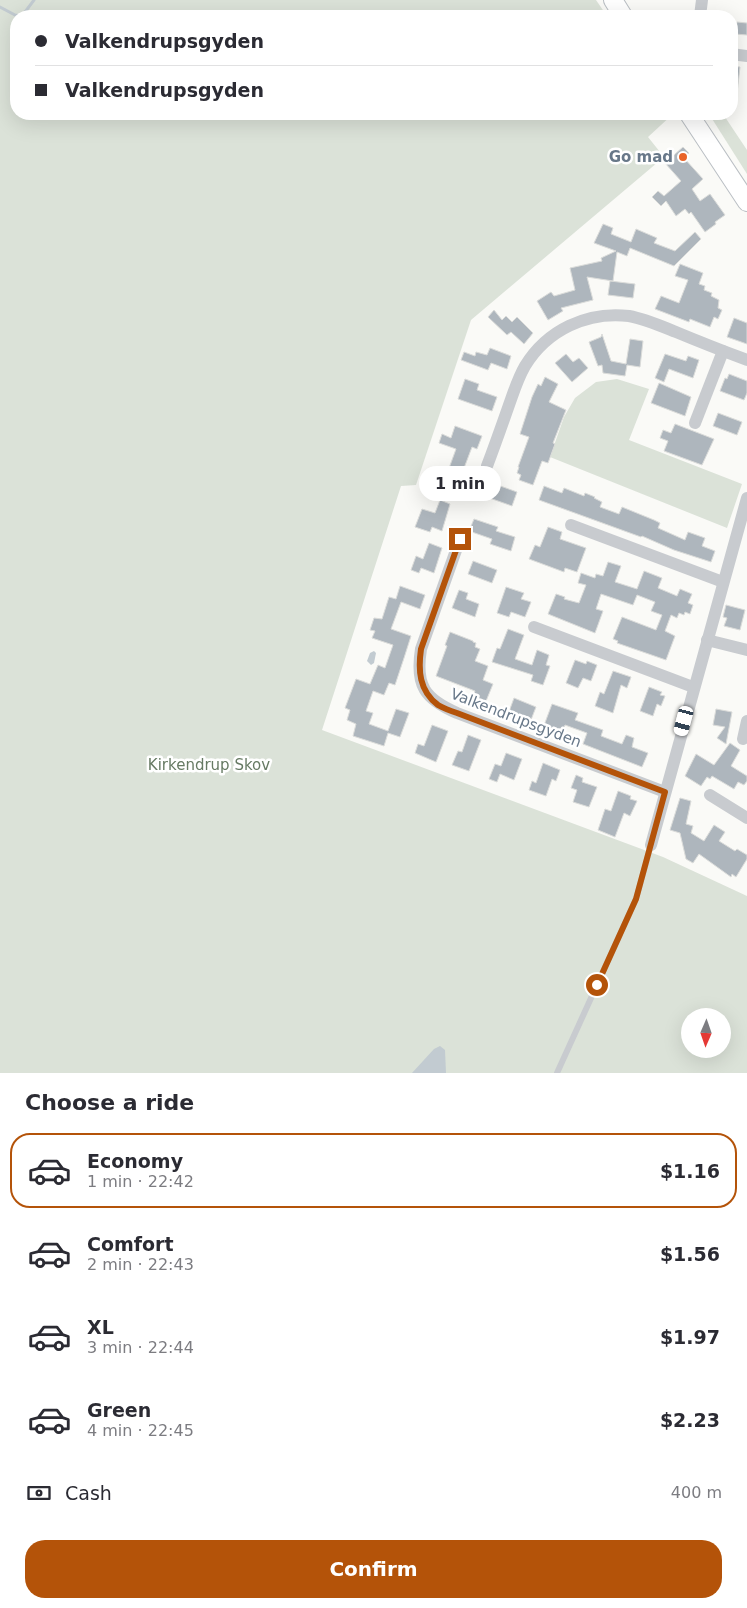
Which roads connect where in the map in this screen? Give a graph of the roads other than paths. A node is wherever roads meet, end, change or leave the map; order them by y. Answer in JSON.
{"nodes":[{"id":1,"x":693,"y":120,"type":"edge"},
{"id":2,"x":747,"y":202,"type":"edge"},
{"id":3,"x":723,"y":351,"type":"junction"},
{"id":4,"x":747,"y":360,"type":"edge"},
{"id":5,"x":695,"y":422,"type":"dead end"},
{"id":6,"x":487,"y":466,"type":"dead end"},
{"id":7,"x":747,"y":498,"type":"edge"},
{"id":8,"x":571,"y":525,"type":"dead end"},
{"id":9,"x":460,"y":539,"type":"dead end"},
{"id":10,"x":723,"y":582,"type":"junction"},
{"id":11,"x":534,"y":627,"type":"dead end"},
{"id":12,"x":707,"y":640,"type":"junction"},
{"id":13,"x":747,"y":650,"type":"edge"},
{"id":14,"x":694,"y":687,"type":"junction"},
{"id":15,"x":747,"y":721,"type":"edge"},
{"id":16,"x":743,"y":739,"type":"dead end"},
{"id":17,"x":665,"y":792,"type":"junction"},
{"id":18,"x":710,"y":795,"type":"dead end"},
{"id":19,"x":747,"y":818,"type":"edge"},
{"id":20,"x":651,"y":845,"type":"joint"},
{"id":21,"x":557,"y":1073,"type":"edge"}],
"edges":[{"from":1,"to":2,"type":"main road"},
{"from":3,"to":4,"type":"street"},
{"from":3,"to":5,"type":"street"},
{"from":3,"to":6,"type":"street"},
{"from":7,"to":10,"type":"street"},
{"from":8,"to":10,"type":"street"},
{"from":9,"to":17,"type":"street","name":"Valkendrupsgyden"},
{"from":10,"to":12,"type":"street"},
{"from":11,"to":14,"type":"street"},
{"from":12,"to":13,"type":"street"},
{"from":12,"to":14,"type":"street"},
{"from":14,"to":17,"type":"street"},
{"from":15,"to":16,"type":"street"},
{"from":17,"to":20,"type":"street"},
{"from":18,"to":19,"type":"street"},
{"from":20,"to":21,"type":"lane"}]}
